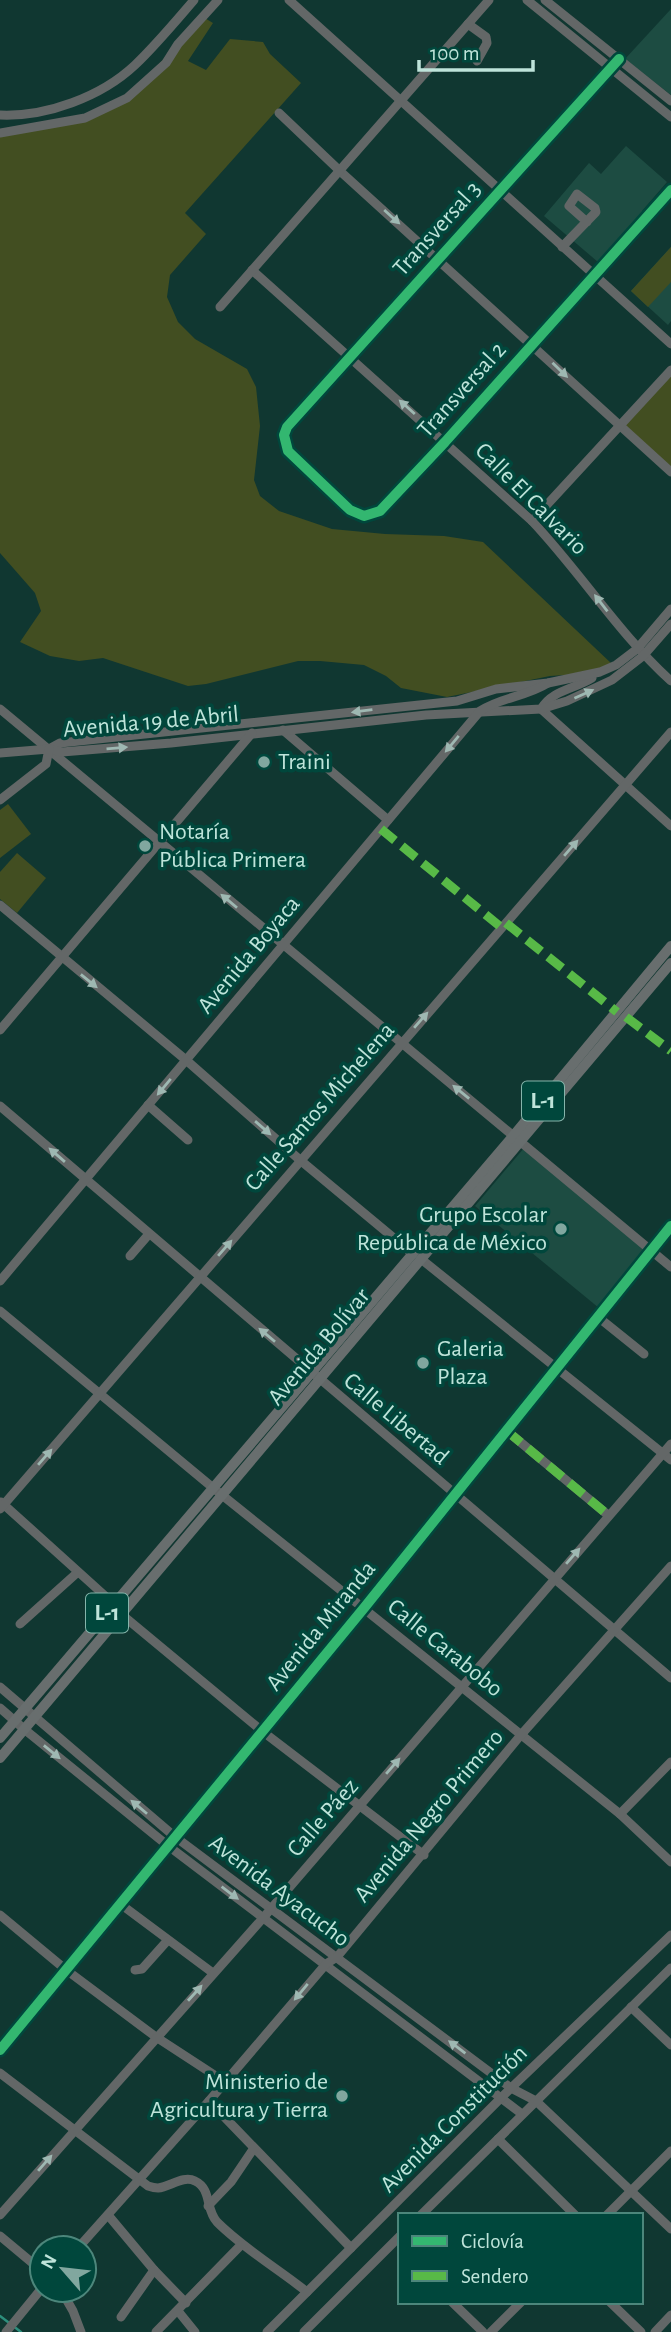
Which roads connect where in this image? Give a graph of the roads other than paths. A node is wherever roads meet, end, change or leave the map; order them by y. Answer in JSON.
{"nodes":[{"id":1,"x":194,"y":0,"type":"edge"},
{"id":2,"x":218,"y":0,"type":"edge"},
{"id":3,"x":289,"y":0,"type":"edge"},
{"id":4,"x":489,"y":0,"type":"edge"},
{"id":5,"x":527,"y":0,"type":"edge"},
{"id":6,"x":545,"y":0,"type":"edge"},
{"id":7,"x":468,"y":24,"type":"junction"},
{"id":8,"x":619,"y":59,"type":"junction"},
{"id":9,"x":477,"y":61,"type":"dead end"},
{"id":10,"x":610,"y":69,"type":"junction"},
{"id":11,"x":400,"y":101,"type":"junction"},
{"id":12,"x":671,"y":101,"type":"edge"},
{"id":13,"x":279,"y":113,"type":"dead end"},
{"id":14,"x":0,"y":115,"type":"edge"},
{"id":15,"x":671,"y":117,"type":"edge"},
{"id":16,"x":0,"y":133,"type":"edge"},
{"id":17,"x":341,"y":172,"type":"junction"},
{"id":18,"x":501,"y":189,"type":"junction"},
{"id":19,"x":671,"y":190,"type":"edge"},
{"id":20,"x":587,"y":222,"type":"dead end"},
{"id":21,"x":562,"y":247,"type":"junction"},
{"id":22,"x":439,"y":260,"type":"junction"},
{"id":23,"x":252,"y":270,"type":"junction"},
{"id":24,"x":596,"y":275,"type":"junction"},
{"id":25,"x":220,"y":307,"type":"dead end"},
{"id":26,"x":532,"y":344,"type":"junction"},
{"id":27,"x":671,"y":344,"type":"edge"},
{"id":28,"x":350,"y":356,"type":"junction"},
{"id":29,"x":671,"y":370,"type":"edge"},
{"id":30,"x":287,"y":427,"type":"joint"},
{"id":31,"x":620,"y":427,"type":"junction"},
{"id":32,"x":445,"y":442,"type":"junction"},
{"id":33,"x":671,"y":472,"type":"edge"},
{"id":34,"x":532,"y":521,"type":"junction"},
{"id":35,"x":671,"y":609,"type":"edge"},
{"id":36,"x":671,"y":624,"type":"edge"},
{"id":37,"x":640,"y":653,"type":"junction"},
{"id":38,"x":600,"y":672,"type":"junction"},
{"id":39,"x":671,"y":681,"type":"edge"},
{"id":40,"x":548,"y":683,"type":"junction"},
{"id":41,"x":0,"y":709,"type":"edge"},
{"id":42,"x":541,"y":709,"type":"junction"},
{"id":43,"x":480,"y":711,"type":"junction"},
{"id":44,"x":283,"y":730,"type":"junction"},
{"id":45,"x":671,"y":732,"type":"edge"},
{"id":46,"x":252,"y":733,"type":"junction"},
{"id":47,"x":49,"y":749,"type":"junction"},
{"id":48,"x":0,"y":752,"type":"edge"},
{"id":49,"x":625,"y":785,"type":"junction"},
{"id":50,"x":0,"y":800,"type":"edge"},
{"id":51,"x":388,"y":820,"type":"junction"},
{"id":52,"x":671,"y":826,"type":"edge"},
{"id":53,"x":160,"y":842,"type":"junction"},
{"id":54,"x":0,"y":905,"type":"edge"},
{"id":55,"x":283,"y":945,"type":"junction"},
{"id":56,"x":671,"y":946,"type":"edge"},
{"id":57,"x":62,"y":959,"type":"junction"},
{"id":58,"x":671,"y":963,"type":"edge"},
{"id":59,"x":0,"y":1030,"type":"edge"},
{"id":60,"x":401,"y":1043,"type":"junction"},
{"id":61,"x":186,"y":1060,"type":"junction"},
{"id":62,"x":149,"y":1105,"type":"junction"},
{"id":63,"x":0,"y":1106,"type":"edge"},
{"id":64,"x":518,"y":1138,"type":"junction"},
{"id":65,"x":188,"y":1140,"type":"dead end"},
{"id":66,"x":300,"y":1160,"type":"junction"},
{"id":67,"x":86,"y":1181,"type":"junction"},
{"id":68,"x":671,"y":1226,"type":"edge"},
{"id":69,"x":149,"y":1234,"type":"junction"},
{"id":70,"x":652,"y":1251,"type":"junction"},
{"id":71,"x":130,"y":1256,"type":"dead end"},
{"id":72,"x":417,"y":1256,"type":"junction"},
{"id":73,"x":671,"y":1267,"type":"edge"},
{"id":74,"x":199,"y":1278,"type":"junction"},
{"id":75,"x":0,"y":1281,"type":"edge"},
{"id":76,"x":0,"y":1311,"type":"edge"},
{"id":77,"x":598,"y":1317,"type":"junction"},
{"id":78,"x":644,"y":1354,"type":"dead end"},
{"id":79,"x":557,"y":1369,"type":"junction"},
{"id":80,"x":315,"y":1376,"type":"junction"},
{"id":81,"x":98,"y":1395,"type":"junction"},
{"id":82,"x":507,"y":1431,"type":"junction"},
{"id":83,"x":671,"y":1444,"type":"edge"},
{"id":84,"x":663,"y":1453,"type":"junction"},
{"id":85,"x":671,"y":1460,"type":"edge"},
{"id":86,"x":217,"y":1490,"type":"junction"},
{"id":87,"x":454,"y":1494,"type":"junction"},
{"id":88,"x":1,"y":1505,"type":"edge"},
{"id":89,"x":608,"y":1515,"type":"junction"},
{"id":90,"x":671,"y":1566,"type":"edge"},
{"id":91,"x":78,"y":1572,"type":"junction"},
{"id":92,"x":554,"y":1577,"type":"junction"},
{"id":93,"x":364,"y":1608,"type":"junction"},
{"id":94,"x":118,"y":1609,"type":"junction"},
{"id":95,"x":20,"y":1624,"type":"dead end"},
{"id":96,"x":616,"y":1630,"type":"junction"},
{"id":97,"x":671,"y":1678,"type":"edge"},
{"id":98,"x":0,"y":1687,"type":"edge"},
{"id":99,"x":460,"y":1688,"type":"junction"},
{"id":100,"x":0,"y":1708,"type":"edge"},
{"id":101,"x":24,"y":1710,"type":"junction"},
{"id":102,"x":34,"y":1718,"type":"junction"},
{"id":103,"x":14,"y":1721,"type":"junction"},
{"id":104,"x":24,"y":1730,"type":"junction"},
{"id":105,"x":262,"y":1731,"type":"junction"},
{"id":106,"x":520,"y":1736,"type":"junction"},
{"id":107,"x":0,"y":1738,"type":"edge"},
{"id":108,"x":0,"y":1758,"type":"edge"},
{"id":109,"x":671,"y":1762,"type":"edge"},
{"id":110,"x":358,"y":1806,"type":"junction"},
{"id":111,"x":620,"y":1814,"type":"junction"},
{"id":112,"x":174,"y":1836,"type":"junction"},
{"id":113,"x":167,"y":1845,"type":"junction"},
{"id":114,"x":424,"y":1855,"type":"junction"},
{"id":115,"x":671,"y":1862,"type":"edge"},
{"id":116,"x":119,"y":1903,"type":"junction"},
{"id":117,"x":271,"y":1909,"type":"junction"},
{"id":118,"x":0,"y":1915,"type":"edge"},
{"id":119,"x":263,"y":1918,"type":"junction"},
{"id":120,"x":671,"y":1935,"type":"edge"},
{"id":121,"x":167,"y":1941,"type":"junction"},
{"id":122,"x":337,"y":1957,"type":"junction"},
{"id":123,"x":326,"y":1964,"type":"junction"},
{"id":124,"x":671,"y":1968,"type":"edge"},
{"id":125,"x":65,"y":1969,"type":"junction"},
{"id":126,"x":135,"y":1970,"type":"dead end"},
{"id":127,"x":213,"y":1973,"type":"junction"},
{"id":128,"x":631,"y":2007,"type":"junction"},
{"id":129,"x":156,"y":2037,"type":"junction"},
{"id":130,"x":671,"y":2045,"type":"edge"},
{"id":131,"x":0,"y":2050,"type":"edge"},
{"id":132,"x":0,"y":2073,"type":"edge"},
{"id":133,"x":225,"y":2081,"type":"junction"},
{"id":134,"x":511,"y":2088,"type":"junction"},
{"id":135,"x":502,"y":2098,"type":"junction"},
{"id":136,"x":209,"y":2101,"type":"junction"},
{"id":137,"x":536,"y":2101,"type":"junction"},
{"id":138,"x":522,"y":2114,"type":"junction"},
{"id":139,"x":74,"y":2130,"type":"junction"},
{"id":140,"x":498,"y":2138,"type":"junction"},
{"id":141,"x":254,"y":2148,"type":"junction"},
{"id":142,"x":671,"y":2151,"type":"edge"},
{"id":143,"x":139,"y":2180,"type":"junction"},
{"id":144,"x":630,"y":2191,"type":"junction"},
{"id":145,"x":208,"y":2206,"type":"junction"},
{"id":146,"x":423,"y":2213,"type":"edge"},
{"id":147,"x":573,"y":2213,"type":"edge"},
{"id":148,"x":609,"y":2213,"type":"edge"},
{"id":149,"x":0,"y":2215,"type":"edge"},
{"id":150,"x":108,"y":2216,"type":"junction"},
{"id":151,"x":671,"y":2229,"type":"edge"},
{"id":152,"x":91,"y":2234,"type":"edge"},
{"id":153,"x":0,"y":2236,"type":"edge"},
{"id":154,"x":398,"y":2238,"type":"edge"},
{"id":155,"x":241,"y":2245,"type":"junction"},
{"id":156,"x":391,"y":2245,"type":"junction"},
{"id":157,"x":351,"y":2248,"type":"junction"},
{"id":158,"x":398,"y":2251,"type":"edge"},
{"id":159,"x":28,"y":2259,"type":"edge"},
{"id":160,"x":154,"y":2270,"type":"junction"},
{"id":161,"x":307,"y":2292,"type":"junction"},
{"id":162,"x":186,"y":2303,"type":"junction"},
{"id":163,"x":29,"y":2304,"type":"edge"},
{"id":164,"x":69,"y":2304,"type":"edge"},
{"id":165,"x":454,"y":2304,"type":"edge"},
{"id":166,"x":519,"y":2304,"type":"edge"},
{"id":167,"x":612,"y":2304,"type":"edge"},
{"id":168,"x":178,"y":2311,"type":"junction"},
{"id":169,"x":671,"y":2315,"type":"edge"},
{"id":170,"x":121,"y":2317,"type":"dead end"},
{"id":171,"x":8,"y":2330,"type":"edge"},
{"id":172,"x":81,"y":2332,"type":"edge"},
{"id":173,"x":156,"y":2332,"type":"edge"},
{"id":174,"x":195,"y":2332,"type":"edge"},
{"id":175,"x":267,"y":2332,"type":"edge"},
{"id":176,"x":304,"y":2332,"type":"edge"},
{"id":177,"x":483,"y":2332,"type":"edge"},
{"id":178,"x":491,"y":2332,"type":"edge"},
{"id":179,"x":641,"y":2332,"type":"edge"},
{"id":180,"x":655,"y":2332,"type":"edge"}],
"edges":[{"from":1,"to":14,"type":"street"},
{"from":2,"to":16,"type":"street"},
{"from":3,"to":11,"type":"street"},
{"from":4,"to":7,"type":"street"},
{"from":5,"to":10,"type":"street"},
{"from":6,"to":8,"type":"street"},
{"from":7,"to":9,"type":"street"},
{"from":7,"to":11,"type":"street"},
{"from":8,"to":10,"type":"street","name":"Transversal 3"},
{"from":8,"to":12,"type":"street"},
{"from":10,"to":15,"type":"street"},
{"from":10,"to":18,"type":"street","name":"Transversal 3"},
{"from":11,"to":17,"type":"street"},
{"from":11,"to":18,"type":"street"},
{"from":13,"to":17,"type":"street"},
{"from":17,"to":22,"type":"street","one_way":true},
{"from":17,"to":23,"type":"street"},
{"from":18,"to":21,"type":"street"},
{"from":18,"to":22,"type":"street","name":"Transversal 3"},
{"from":19,"to":24,"type":"street","name":"Transversal 2"},
{"from":20,"to":21,"type":"street"},
{"from":21,"to":24,"type":"street"},
{"from":22,"to":26,"type":"street"},
{"from":22,"to":28,"type":"street","name":"Transversal 3"},
{"from":23,"to":25,"type":"street"},
{"from":23,"to":28,"type":"street","name":"Calle El Calvario"},
{"from":24,"to":26,"type":"street","name":"Transversal 2"},
{"from":24,"to":27,"type":"street"},
{"from":26,"to":31,"type":"street","one_way":true},
{"from":26,"to":32,"type":"street","name":"Transversal 2"},
{"from":28,"to":30,"type":"street","name":"Transversal 3"},
{"from":32,"to":28,"type":"street","name":"Calle El Calvario","one_way":true},
{"from":29,"to":31,"type":"street"},
{"from":30,"to":32,"type":"street","name":"Transversal 2"},
{"from":31,"to":33,"type":"street"},
{"from":31,"to":34,"type":"street"},
{"from":32,"to":34,"type":"street","name":"Calle El Calvario"},
{"from":37,"to":34,"type":"street","name":"Calle El Calvario","one_way":true},
{"from":35,"to":37,"type":"street","name":"Avenida 19 de Abril"},
{"from":36,"to":37,"type":"street","name":"Avenida 19 de Abril"},
{"from":37,"to":38,"type":"street","name":"Avenida 19 de Abril"},
{"from":37,"to":39,"type":"street","name":"Calle El Calvario"},
{"from":42,"to":37,"type":"street","name":"Avenida 19 de Abril","one_way":true},
{"from":38,"to":40,"type":"street","name":"Avenida 19 de Abril"},
{"from":38,"to":42,"type":"street"},
{"from":40,"to":43,"type":"street","name":"Avenida Boyaca"},
{"from":40,"to":47,"type":"street","name":"Avenida 19 de Abril","one_way":true},
{"from":41,"to":47,"type":"street"},
{"from":42,"to":43,"type":"street","name":"Avenida 19 de Abril"},
{"from":42,"to":49,"type":"street"},
{"from":43,"to":44,"type":"street","name":"Avenida 19 de Abril"},
{"from":43,"to":51,"type":"street","name":"Avenida Boyaca","one_way":true},
{"from":44,"to":46,"type":"street","name":"Avenida 19 de Abril"},
{"from":44,"to":51,"type":"street"},
{"from":45,"to":49,"type":"street","name":"Calle Santos Michelena"},
{"from":47,"to":46,"type":"street","name":"Avenida 19 de Abril","one_way":true},
{"from":46,"to":53,"type":"street"},
{"from":47,"to":48,"type":"street"},
{"from":47,"to":50,"type":"street"},
{"from":47,"to":53,"type":"street"},
{"from":49,"to":52,"type":"street"},
{"from":60,"to":49,"type":"street","name":"Calle Santos Michelena","one_way":true},
{"from":51,"to":55,"type":"street","name":"Avenida Boyaca"},
{"from":55,"to":53,"type":"street","one_way":true},
{"from":53,"to":57,"type":"street"},
{"from":54,"to":57,"type":"street"},
{"from":55,"to":60,"type":"street"},
{"from":55,"to":61,"type":"street","name":"Avenida Boyaca"},
{"from":56,"to":64,"type":"main road","name":"Avenida Bolívar","number":"L-1"},
{"from":57,"to":59,"type":"street"},
{"from":57,"to":61,"type":"street","one_way":true},
{"from":58,"to":64,"type":"main road","name":"Avenida Bolívar","number":"L-1"},
{"from":64,"to":60,"type":"street","one_way":true},
{"from":60,"to":66,"type":"street","name":"Calle Santos Michelena"},
{"from":61,"to":62,"type":"street","name":"Avenida Boyaca","one_way":true},
{"from":61,"to":66,"type":"street","one_way":true},
{"from":62,"to":65,"type":"street"},
{"from":62,"to":67,"type":"street","name":"Avenida Boyaca"},
{"from":67,"to":63,"type":"street","name":"Calle Libertad","one_way":true},
{"from":64,"to":70,"type":"street"},
{"from":64,"to":72,"type":"main road","name":"Avenida Bolívar","number":"L-1"},
{"from":66,"to":72,"type":"street"},
{"from":74,"to":66,"type":"street","name":"Calle Santos Michelena","one_way":true},
{"from":67,"to":69,"type":"street","name":"Calle Libertad"},
{"from":67,"to":75,"type":"street","name":"Avenida Boyaca"},
{"from":68,"to":70,"type":"street","name":"Avenida Miranda"},
{"from":69,"to":71,"type":"street"},
{"from":69,"to":74,"type":"street","name":"Calle Libertad"},
{"from":70,"to":73,"type":"street"},
{"from":70,"to":77,"type":"street","name":"Avenida Miranda"},
{"from":72,"to":79,"type":"street"},
{"from":72,"to":80,"type":"main road","name":"Avenida Bolívar","number":"L-1"},
{"from":80,"to":74,"type":"street","name":"Calle Libertad","one_way":true},
{"from":74,"to":81,"type":"street","name":"Calle Santos Michelena"},
{"from":76,"to":81,"type":"street","name":"Calle Carabobo"},
{"from":77,"to":78,"type":"street"},
{"from":77,"to":79,"type":"street","name":"Avenida Miranda"},
{"from":79,"to":82,"type":"street","name":"Avenida Miranda"},
{"from":79,"to":84,"type":"street"},
{"from":80,"to":86,"type":"main road","name":"Avenida Bolívar","number":"L-1"},
{"from":80,"to":87,"type":"street","name":"Calle Libertad"},
{"from":81,"to":86,"type":"street","name":"Calle Carabobo"},
{"from":88,"to":81,"type":"street","name":"Calle Santos Michelena","one_way":true},
{"from":82,"to":87,"type":"street","name":"Avenida Miranda"},
{"from":82,"to":89,"type":"street"},
{"from":83,"to":84,"type":"street","name":"Calle Páez"},
{"from":84,"to":85,"type":"street"},
{"from":84,"to":89,"type":"street","name":"Calle Páez"},
{"from":86,"to":93,"type":"street","name":"Calle Carabobo"},
{"from":86,"to":94,"type":"main road","name":"Avenida Bolívar","number":"L-1"},
{"from":87,"to":92,"type":"street","name":"Calle Libertad"},
{"from":87,"to":93,"type":"street","name":"Avenida Miranda"},
{"from":88,"to":91,"type":"street"},
{"from":92,"to":89,"type":"street","name":"Calle Páez","one_way":true},
{"from":90,"to":96,"type":"street","name":"Avenida Negro Primero"},
{"from":91,"to":94,"type":"street"},
{"from":91,"to":95,"type":"street"},
{"from":92,"to":96,"type":"street","name":"Calle Libertad"},
{"from":92,"to":99,"type":"street","name":"Calle Páez"},
{"from":93,"to":99,"type":"street","name":"Calle Carabobo"},
{"from":93,"to":105,"type":"street","name":"Avenida Miranda"},
{"from":94,"to":101,"type":"main road","name":"Avenida Bolívar","number":"L-1"},
{"from":94,"to":102,"type":"main road","name":"Avenida Bolívar","number":"L-1"},
{"from":94,"to":105,"type":"street"},
{"from":96,"to":97,"type":"street","name":"Calle Libertad"},
{"from":96,"to":106,"type":"street","name":"Avenida Negro Primero"},
{"from":98,"to":101,"type":"street","name":"Avenida Ayacucho"},
{"from":99,"to":106,"type":"street","name":"Calle Carabobo"},
{"from":110,"to":99,"type":"street","name":"Calle Páez","one_way":true},
{"from":100,"to":103,"type":"street","name":"Avenida Ayacucho"},
{"from":101,"to":102,"type":"street","name":"Avenida Ayacucho"},
{"from":101,"to":103,"type":"main road","name":"Avenida Bolívar","number":"L-1"},
{"from":102,"to":104,"type":"main road","name":"Avenida Bolívar","number":"L-1"},
{"from":112,"to":102,"type":"street","name":"Avenida Ayacucho","one_way":true},
{"from":103,"to":104,"type":"street","name":"Avenida Ayacucho"},
{"from":103,"to":107,"type":"main road","name":"Avenida Bolívar","number":"L-1"},
{"from":104,"to":108,"type":"main road","name":"Avenida Bolívar","number":"L-1"},
{"from":104,"to":113,"type":"street","name":"Avenida Ayacucho","one_way":true},
{"from":105,"to":110,"type":"street"},
{"from":105,"to":112,"type":"street","name":"Avenida Miranda"},
{"from":106,"to":111,"type":"street","name":"Calle Carabobo"},
{"from":106,"to":114,"type":"street","name":"Avenida Negro Primero"},
{"from":109,"to":111,"type":"street"},
{"from":110,"to":114,"type":"street"},
{"from":110,"to":117,"type":"street","name":"Calle Páez"},
{"from":111,"to":115,"type":"street","name":"Calle Carabobo"},
{"from":112,"to":113,"type":"street","name":"Avenida Miranda"},
{"from":112,"to":117,"type":"street","name":"Avenida Ayacucho"},
{"from":113,"to":116,"type":"street","name":"Avenida Miranda"},
{"from":113,"to":119,"type":"street","name":"Avenida Ayacucho","one_way":true},
{"from":114,"to":122,"type":"street","name":"Avenida Negro Primero"},
{"from":116,"to":121,"type":"street"},
{"from":116,"to":125,"type":"street","name":"Avenida Miranda"},
{"from":117,"to":119,"type":"street","name":"Calle Páez"},
{"from":117,"to":122,"type":"street","name":"Avenida Ayacucho"},
{"from":118,"to":125,"type":"street"},
{"from":119,"to":123,"type":"street","name":"Avenida Ayacucho"},
{"from":119,"to":127,"type":"street","name":"Calle Páez"},
{"from":120,"to":134,"type":"street","name":"Avenida Constitución"},
{"from":121,"to":126,"type":"street"},
{"from":121,"to":127,"type":"street"},
{"from":122,"to":123,"type":"street","name":"Avenida Negro Primero"},
{"from":134,"to":122,"type":"street","name":"Avenida Ayacucho","one_way":true},
{"from":123,"to":133,"type":"street","name":"Avenida Negro Primero","one_way":true},
{"from":123,"to":135,"type":"street","name":"Avenida Ayacucho"},
{"from":124,"to":128,"type":"street","name":"Avenida Constitución"},
{"from":125,"to":129,"type":"street"},
{"from":125,"to":131,"type":"street","name":"Avenida Miranda"},
{"from":129,"to":127,"type":"street","name":"Calle Páez","one_way":true},
{"from":128,"to":130,"type":"street"},
{"from":128,"to":137,"type":"street","name":"Avenida Constitución"},
{"from":129,"to":133,"type":"street"},
{"from":129,"to":139,"type":"street","name":"Calle Páez"},
{"from":132,"to":139,"type":"street"},
{"from":133,"to":136,"type":"street","name":"Avenida Negro Primero"},
{"from":134,"to":135,"type":"street","name":"Avenida Constitución"},
{"from":134,"to":137,"type":"street","name":"Avenida Ayacucho"},
{"from":135,"to":138,"type":"street","name":"Avenida Ayacucho"},
{"from":135,"to":157,"type":"street","name":"Avenida Constitución"},
{"from":136,"to":141,"type":"street"},
{"from":136,"to":143,"type":"street","name":"Avenida Negro Primero"},
{"from":137,"to":138,"type":"street","name":"Avenida Constitución"},
{"from":137,"to":144,"type":"street","name":"Avenida Ayacucho"},
{"from":138,"to":140,"type":"street","name":"Avenida Constitución"},
{"from":139,"to":143,"type":"street"},
{"from":149,"to":139,"type":"street","name":"Calle Páez","one_way":true},
{"from":140,"to":146,"type":"street","name":"Avenida Constitución"},
{"from":140,"to":147,"type":"street"},
{"from":141,"to":145,"type":"street"},
{"from":141,"to":157,"type":"street"},
{"from":142,"to":144,"type":"street"},
{"from":143,"to":145,"type":"street"},
{"from":143,"to":150,"type":"street","name":"Avenida Negro Primero"},
{"from":144,"to":148,"type":"street"},
{"from":144,"to":151,"type":"street","name":"Avenida Ayacucho"},
{"from":145,"to":155,"type":"street"},
{"from":150,"to":152,"type":"street","name":"Avenida Negro Primero"},
{"from":150,"to":160,"type":"street"},
{"from":153,"to":159,"type":"street"},
{"from":154,"to":156,"type":"street"},
{"from":155,"to":161,"type":"street"},
{"from":155,"to":162,"type":"street"},
{"from":156,"to":158,"type":"street"},
{"from":156,"to":176,"type":"street"},
{"from":157,"to":161,"type":"street","name":"Avenida Constitución"},
{"from":160,"to":162,"type":"street"},
{"from":160,"to":170,"type":"street"},
{"from":161,"to":175,"type":"street","name":"Avenida Constitución"},
{"from":162,"to":168,"type":"street"},
{"from":163,"to":171,"type":"street"},
{"from":164,"to":172,"type":"street"},
{"from":165,"to":177,"type":"street"},
{"from":166,"to":178,"type":"street"},
{"from":167,"to":179,"type":"street"},
{"from":168,"to":173,"type":"street"},
{"from":168,"to":174,"type":"street"},
{"from":169,"to":180,"type":"street"}]}
